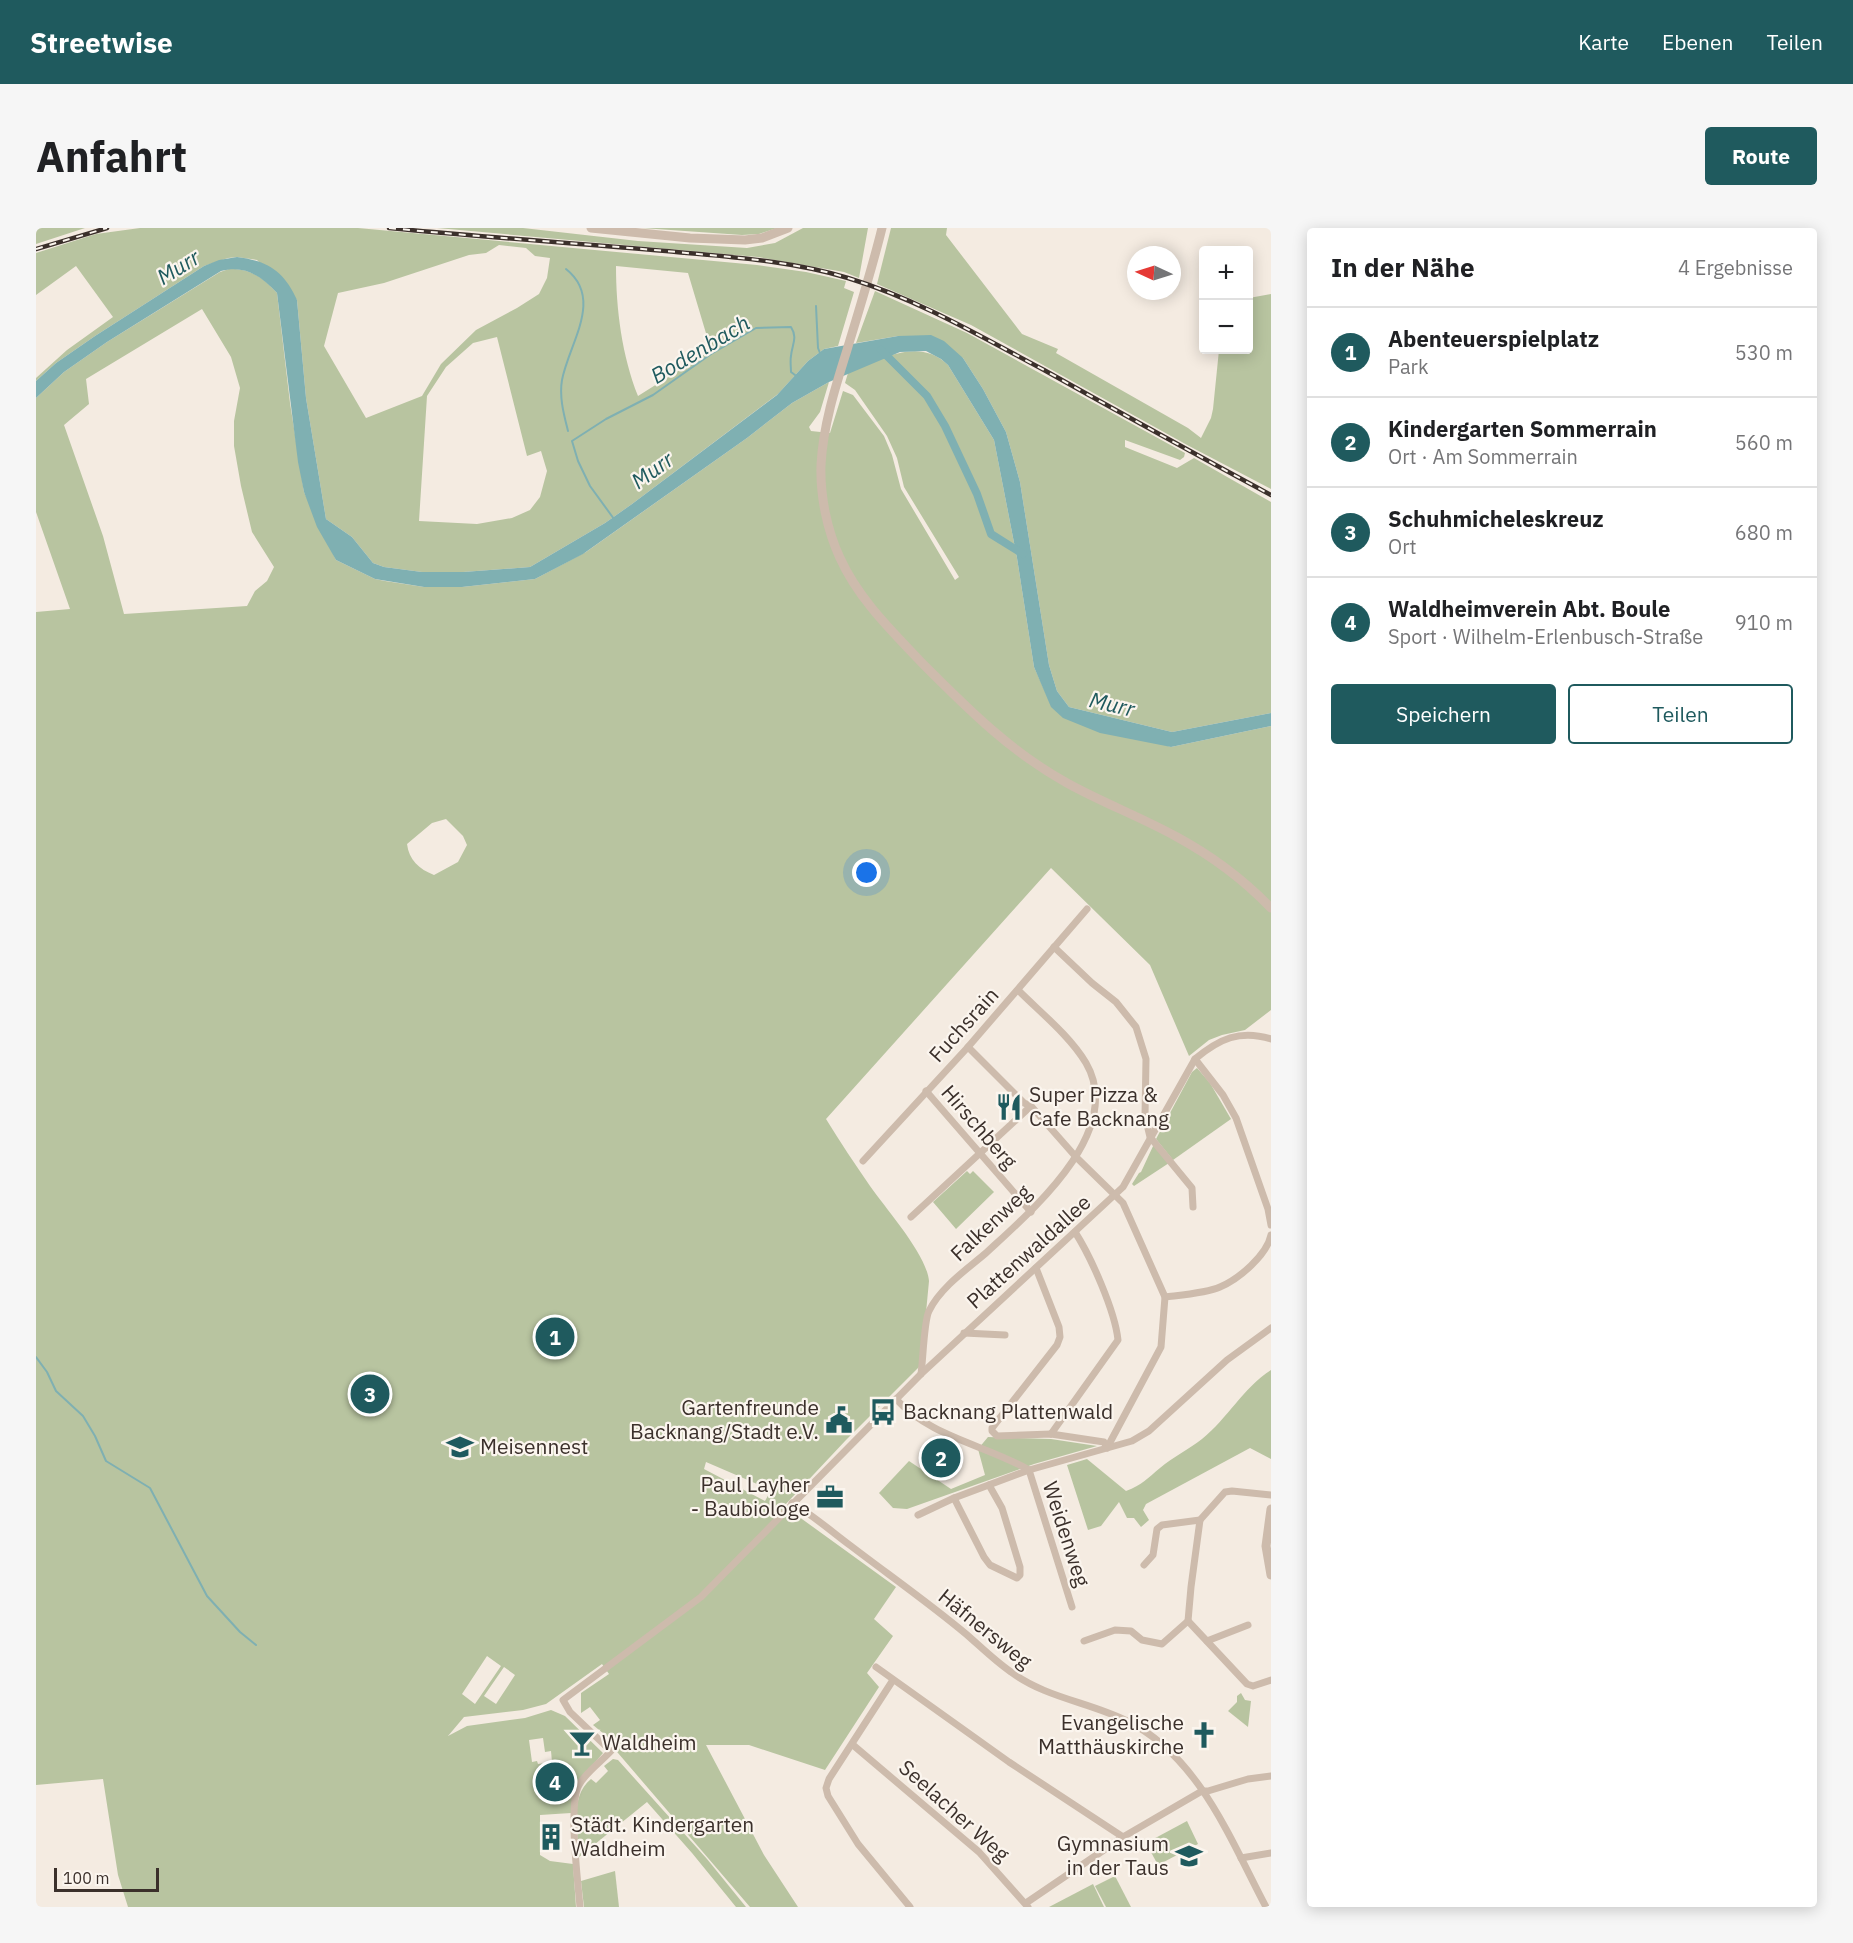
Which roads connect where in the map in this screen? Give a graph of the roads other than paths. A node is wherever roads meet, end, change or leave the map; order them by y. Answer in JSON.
{"nodes":[{"id":1,"x":591,"y":228,"type":"edge"},
{"id":2,"x":788,"y":228,"type":"edge"},
{"id":3,"x":882,"y":228,"type":"edge"},
{"id":4,"x":1271,"y":908,"type":"edge"},
{"id":5,"x":1087,"y":909,"type":"dead end"},
{"id":6,"x":1054,"y":947,"type":"junction"},
{"id":7,"x":1018,"y":990,"type":"junction"},
{"id":8,"x":1271,"y":1039,"type":"edge"},
{"id":9,"x":968,"y":1047,"type":"junction"},
{"id":10,"x":1195,"y":1059,"type":"junction"},
{"id":11,"x":926,"y":1091,"type":"junction"},
{"id":12,"x":1031,"y":1106,"type":"junction"},
{"id":13,"x":1150,"y":1137,"type":"junction"},
{"id":14,"x":980,"y":1154,"type":"junction"},
{"id":15,"x":1076,"y":1157,"type":"junction"},
{"id":16,"x":863,"y":1161,"type":"dead end"},
{"id":17,"x":1114,"y":1196,"type":"junction"},
{"id":18,"x":1193,"y":1207,"type":"dead end"},
{"id":19,"x":1031,"y":1212,"type":"junction"},
{"id":20,"x":911,"y":1217,"type":"dead end"},
{"id":21,"x":1271,"y":1225,"type":"edge"},
{"id":22,"x":1075,"y":1232,"type":"junction"},
{"id":23,"x":1271,"y":1235,"type":"edge"},
{"id":24,"x":1036,"y":1268,"type":"junction"},
{"id":25,"x":1165,"y":1298,"type":"junction"},
{"id":26,"x":1271,"y":1328,"type":"edge"},
{"id":27,"x":964,"y":1333,"type":"junction"},
{"id":28,"x":1005,"y":1335,"type":"dead end"},
{"id":29,"x":921,"y":1374,"type":"junction"},
{"id":30,"x":896,"y":1400,"type":"junction"},
{"id":31,"x":1051,"y":1434,"type":"junction"},
{"id":32,"x":1107,"y":1448,"type":"junction"},
{"id":33,"x":1029,"y":1470,"type":"junction"},
{"id":34,"x":989,"y":1485,"type":"junction"},
{"id":35,"x":1271,"y":1495,"type":"edge"},
{"id":36,"x":954,"y":1498,"type":"junction"},
{"id":37,"x":792,"y":1503,"type":"junction"},
{"id":38,"x":1271,"y":1509,"type":"edge"},
{"id":39,"x":918,"y":1515,"type":"dead end"},
{"id":40,"x":1200,"y":1520,"type":"junction"},
{"id":41,"x":1144,"y":1565,"type":"dead end"},
{"id":42,"x":1271,"y":1575,"type":"edge"},
{"id":43,"x":1072,"y":1607,"type":"dead end"},
{"id":44,"x":1188,"y":1621,"type":"junction"},
{"id":45,"x":1248,"y":1626,"type":"dead end"},
{"id":46,"x":1084,"y":1641,"type":"dead end"},
{"id":47,"x":1207,"y":1641,"type":"junction"},
{"id":48,"x":876,"y":1667,"type":"dead end"},
{"id":49,"x":893,"y":1680,"type":"junction"},
{"id":50,"x":1271,"y":1680,"type":"edge"},
{"id":51,"x":853,"y":1745,"type":"junction"},
{"id":52,"x":1271,"y":1776,"type":"edge"},
{"id":53,"x":1202,"y":1791,"type":"junction"},
{"id":54,"x":1123,"y":1837,"type":"junction"},
{"id":55,"x":1271,"y":1853,"type":"edge"},
{"id":56,"x":1241,"y":1858,"type":"junction"},
{"id":57,"x":1027,"y":1905,"type":"edge"},
{"id":58,"x":580,"y":1907,"type":"edge"},
{"id":59,"x":910,"y":1907,"type":"edge"},
{"id":60,"x":1266,"y":1907,"type":"edge"}],
"edges":[{"from":1,"to":2,"type":"street"},
{"from":3,"to":4,"type":"street"},
{"from":5,"to":6,"type":"street","name":"Fuchsrain"},
{"from":6,"to":7,"type":"street","name":"Fuchsrain"},
{"from":6,"to":13,"type":"street"},
{"from":7,"to":9,"type":"street","name":"Fuchsrain"},
{"from":7,"to":15,"type":"street","name":"Falkenweg"},
{"from":8,"to":10,"type":"street","name":"Plattenwaldallee"},
{"from":9,"to":11,"type":"street","name":"Fuchsrain"},
{"from":9,"to":12,"type":"street"},
{"from":10,"to":13,"type":"street","name":"Plattenwaldallee"},
{"from":10,"to":21,"type":"street"},
{"from":11,"to":14,"type":"street","name":"Hirschberg"},
{"from":11,"to":16,"type":"street","name":"Fuchsrain"},
{"from":12,"to":14,"type":"street"},
{"from":12,"to":15,"type":"street"},
{"from":13,"to":17,"type":"street","name":"Plattenwaldallee"},
{"from":13,"to":18,"type":"street"},
{"from":14,"to":19,"type":"street","name":"Hirschberg"},
{"from":14,"to":20,"type":"street"},
{"from":15,"to":17,"type":"street"},
{"from":15,"to":19,"type":"street","name":"Falkenweg"},
{"from":17,"to":22,"type":"street","name":"Plattenwaldallee"},
{"from":17,"to":25,"type":"street"},
{"from":19,"to":29,"type":"street","name":"Falkenweg"},
{"from":22,"to":24,"type":"street","name":"Plattenwaldallee"},
{"from":22,"to":31,"type":"street"},
{"from":23,"to":25,"type":"street"},
{"from":24,"to":27,"type":"street","name":"Plattenwaldallee"},
{"from":24,"to":31,"type":"street"},
{"from":25,"to":32,"type":"street"},
{"from":26,"to":32,"type":"street"},
{"from":27,"to":28,"type":"street"},
{"from":27,"to":29,"type":"street","name":"Plattenwaldallee"},
{"from":29,"to":30,"type":"street","name":"Plattenwaldallee"},
{"from":30,"to":33,"type":"street"},
{"from":30,"to":37,"type":"street","name":"Plattenwaldallee"},
{"from":31,"to":32,"type":"street"},
{"from":32,"to":33,"type":"street"},
{"from":33,"to":34,"type":"street"},
{"from":33,"to":43,"type":"street","name":"Weidenweg"},
{"from":34,"to":36,"type":"street"},
{"from":34,"to":36,"type":"street"},
{"from":35,"to":40,"type":"street"},
{"from":36,"to":39,"type":"street"},
{"from":37,"to":53,"type":"street","name":"Häfnersweg"},
{"from":37,"to":58,"type":"street","name":"Plattenwaldallee"},
{"from":38,"to":42,"type":"street"},
{"from":40,"to":41,"type":"street"},
{"from":40,"to":44,"type":"street"},
{"from":44,"to":46,"type":"street"},
{"from":44,"to":47,"type":"street"},
{"from":45,"to":47,"type":"street"},
{"from":47,"to":50,"type":"street"},
{"from":48,"to":49,"type":"street"},
{"from":49,"to":51,"type":"street"},
{"from":49,"to":54,"type":"street"},
{"from":51,"to":57,"type":"street","name":"Seelacher Weg"},
{"from":51,"to":59,"type":"street"},
{"from":52,"to":53,"type":"street"},
{"from":53,"to":54,"type":"street"},
{"from":53,"to":56,"type":"street","name":"Häfnersweg"},
{"from":54,"to":57,"type":"street"},
{"from":55,"to":56,"type":"street"},
{"from":56,"to":60,"type":"street","name":"Häfnersweg"}]}
